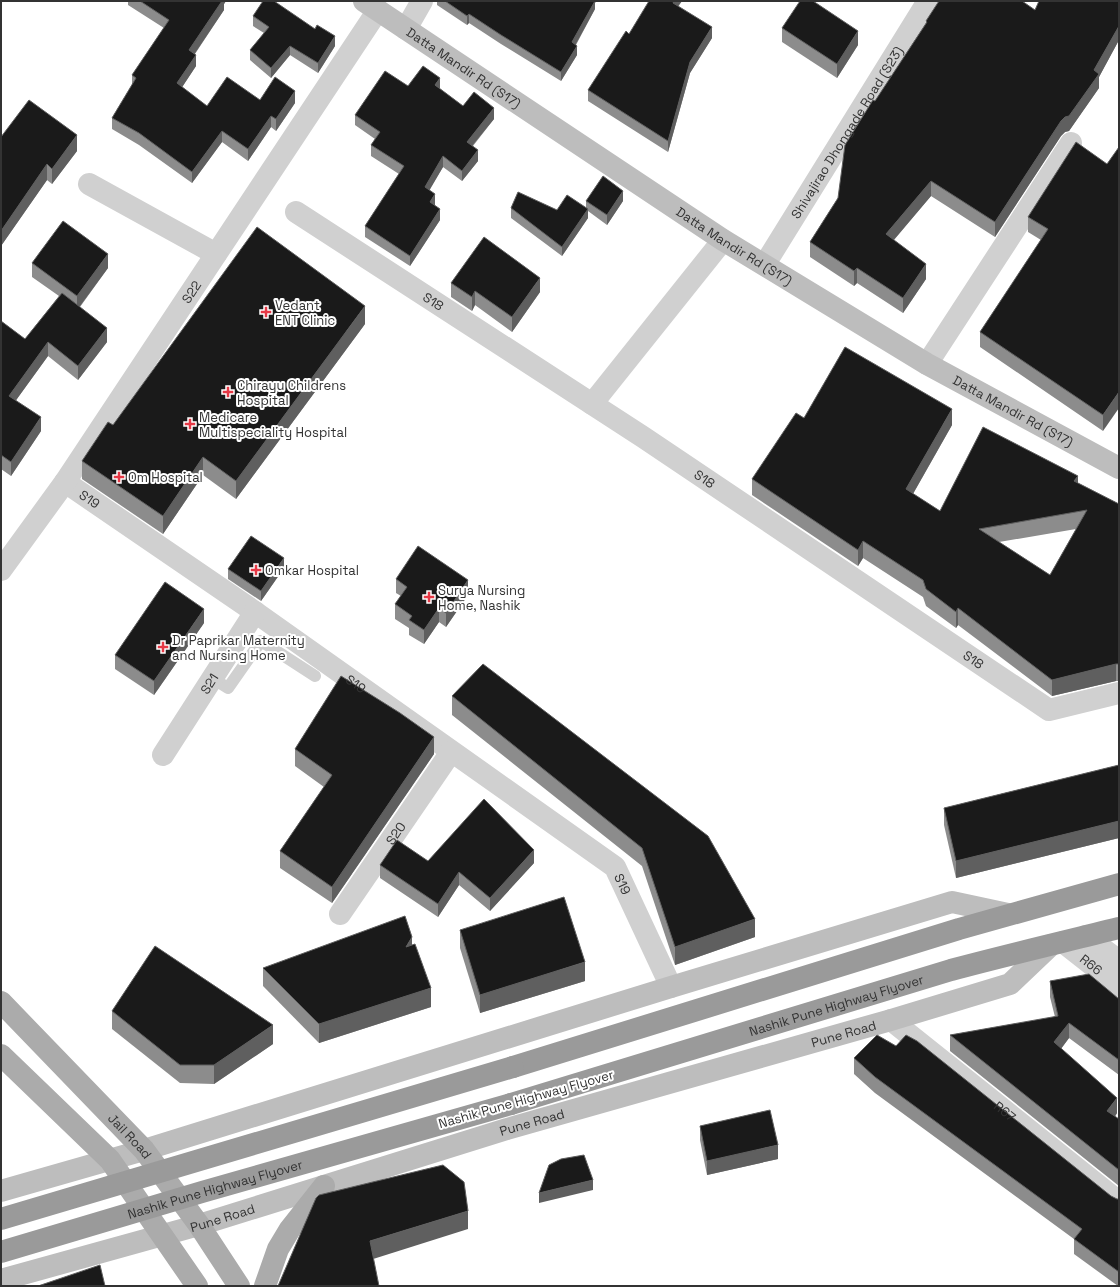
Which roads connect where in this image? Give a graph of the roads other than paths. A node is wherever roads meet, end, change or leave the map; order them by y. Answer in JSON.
{"nodes":[{"id":1,"x":422,"y":1,"type":"edge"},
{"id":2,"x":928,"y":1,"type":"edge"},
{"id":3,"x":371,"y":6,"type":"edge"},
{"id":4,"x":406,"y":29,"type":"junction"},
{"id":5,"x":1071,"y":143,"type":"dead end"},
{"id":6,"x":89,"y":184,"type":"dead end"},
{"id":7,"x":296,"y":212,"type":"dead end"},
{"id":8,"x":723,"y":240,"type":"junction"},
{"id":9,"x":216,"y":254,"type":"junction"},
{"id":10,"x":765,"y":264,"type":"junction"},
{"id":11,"x":927,"y":364,"type":"junction"},
{"id":12,"x":592,"y":404,"type":"junction"},
{"id":13,"x":1117,"y":463,"type":"edge"},
{"id":14,"x":65,"y":482,"type":"junction"},
{"id":15,"x":1,"y":570,"type":"edge"},
{"id":16,"x":255,"y":612,"type":"junction"},
{"id":17,"x":315,"y":676,"type":"dead end"},
{"id":18,"x":212,"y":678,"type":"junction"},
{"id":19,"x":1119,"y":693,"type":"edge"},
{"id":20,"x":451,"y":752,"type":"junction"},
{"id":21,"x":163,"y":755,"type":"dead end"},
{"id":22,"x":1119,"y":884,"type":"edge"},
{"id":23,"x":340,"y":914,"type":"dead end"},
{"id":24,"x":1008,"y":914,"type":"junction"},
{"id":25,"x":1119,"y":928,"type":"edge"},
{"id":26,"x":1086,"y":936,"type":"junction"},
{"id":27,"x":1057,"y":944,"type":"junction"},
{"id":28,"x":1119,"y":961,"type":"edge"},
{"id":29,"x":1119,"y":986,"type":"edge"},
{"id":30,"x":671,"y":987,"type":"junction"},
{"id":31,"x":1,"y":1002,"type":"edge"},
{"id":32,"x":891,"y":1020,"type":"junction"},
{"id":33,"x":1,"y":1055,"type":"edge"},
{"id":34,"x":144,"y":1150,"type":"junction"},
{"id":35,"x":110,"y":1160,"type":"junction"},
{"id":36,"x":324,"y":1186,"type":"junction"},
{"id":37,"x":1,"y":1191,"type":"edge"},
{"id":38,"x":1119,"y":1202,"type":"edge"},
{"id":39,"x":1,"y":1220,"type":"edge"},
{"id":40,"x":199,"y":1225,"type":"junction"},
{"id":41,"x":162,"y":1235,"type":"junction"},
{"id":42,"x":1,"y":1252,"type":"edge"},
{"id":43,"x":1,"y":1280,"type":"edge"},
{"id":44,"x":197,"y":1286,"type":"edge"},
{"id":45,"x":239,"y":1286,"type":"edge"},
{"id":46,"x":265,"y":1286,"type":"edge"}],
"edges":[{"from":1,"to":4,"type":"street"},
{"from":2,"to":10,"type":"street","name":"Shivajirao Dhongade Road (S23)"},
{"from":3,"to":4,"type":"main road","name":"Datta Mandir Rd (S17)"},
{"from":3,"to":9,"type":"street","name":"S22"},
{"from":4,"to":8,"type":"main road","name":"Datta Mandir Rd (S17)"},
{"from":5,"to":11,"type":"street"},
{"from":6,"to":9,"type":"street"},
{"from":7,"to":12,"type":"street","name":"S18"},
{"from":8,"to":10,"type":"main road","name":"Datta Mandir Rd (S17)"},
{"from":8,"to":12,"type":"street"},
{"from":9,"to":14,"type":"street","name":"S22"},
{"from":10,"to":11,"type":"main road","name":"Datta Mandir Rd (S17)"},
{"from":11,"to":13,"type":"main road","name":"Datta Mandir Rd (S17)"},
{"from":12,"to":19,"type":"street","name":"S18"},
{"from":14,"to":15,"type":"street","name":"S22"},
{"from":14,"to":16,"type":"street","name":"S19"},
{"from":16,"to":18,"type":"street","name":"S21"},
{"from":16,"to":20,"type":"street","name":"S19"},
{"from":17,"to":18,"type":"lane"},
{"from":18,"to":21,"type":"street","name":"S21"},
{"from":20,"to":23,"type":"street","name":"S20"},
{"from":20,"to":30,"type":"street","name":"S19"},
{"from":22,"to":24,"type":"highway"},
{"from":24,"to":30,"type":"main road"},
{"from":24,"to":39,"type":"highway","bridge":true},
{"from":25,"to":26,"type":"highway","name":"Nashik Pune Highway Flyover"},
{"from":26,"to":27,"type":"highway","name":"Nashik Pune Highway Flyover"},
{"from":26,"to":28,"type":"street"},
{"from":27,"to":29,"type":"street","name":"R66"},
{"from":27,"to":32,"type":"main road","name":"Pune Road"},
{"from":27,"to":42,"type":"highway","name":"Nashik Pune Highway Flyover","bridge":true},
{"from":30,"to":34,"type":"main road"},
{"from":31,"to":34,"type":"main road","name":"Jail Road"},
{"from":32,"to":36,"type":"main road","name":"Pune Road"},
{"from":32,"to":38,"type":"street","name":"R67"},
{"from":33,"to":35,"type":"main road"},
{"from":34,"to":35,"type":"main road"},
{"from":34,"to":40,"type":"main road","name":"Jail Road"},
{"from":35,"to":37,"type":"main road"},
{"from":35,"to":41,"type":"main road"},
{"from":36,"to":40,"type":"main road","name":"Pune Road"},
{"from":36,"to":46,"type":"main road"},
{"from":40,"to":41,"type":"main road","name":"Pune Road"},
{"from":40,"to":45,"type":"main road","name":"Jail Road"},
{"from":41,"to":43,"type":"main road","name":"Pune Road"},
{"from":41,"to":44,"type":"main road"}]}
